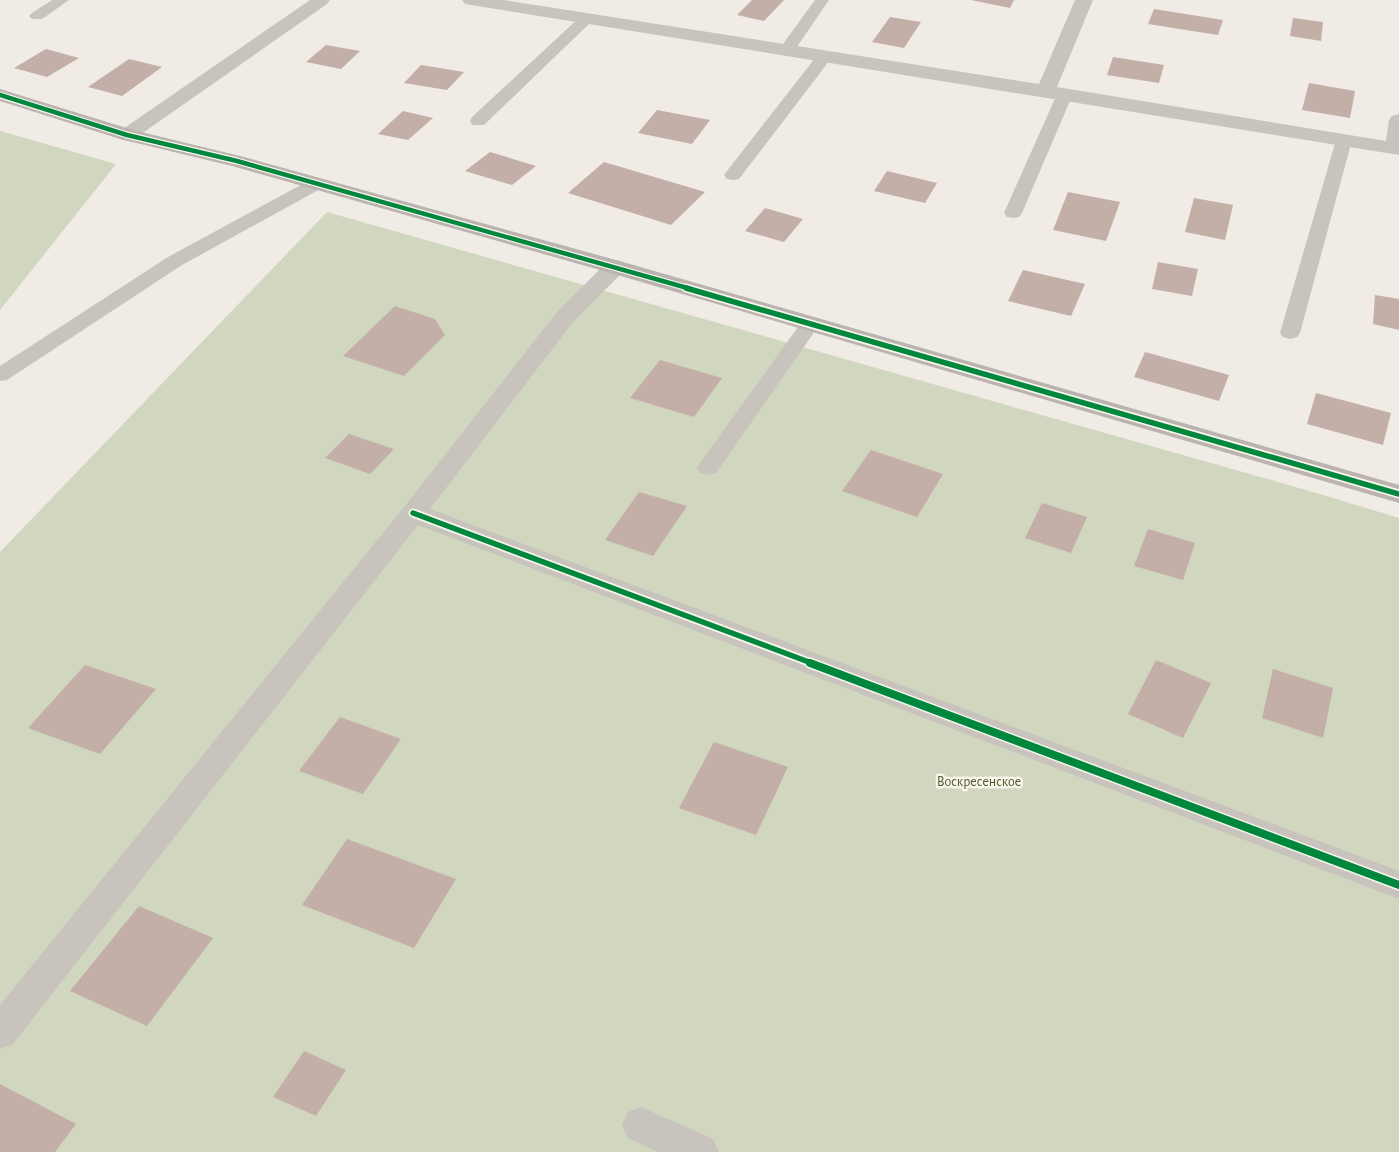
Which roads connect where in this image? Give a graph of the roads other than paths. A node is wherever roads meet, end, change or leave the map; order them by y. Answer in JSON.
{"nodes":[{"id":1,"x":62,"y":0,"type":"edge"},
{"id":2,"x":321,"y":0,"type":"edge"},
{"id":3,"x":471,"y":0,"type":"edge"},
{"id":4,"x":822,"y":0,"type":"edge"},
{"id":5,"x":1084,"y":0,"type":"edge"},
{"id":6,"x":581,"y":14,"type":"junction"},
{"id":7,"x":37,"y":16,"type":"dead end"},
{"id":8,"x":786,"y":51,"type":"junction"},
{"id":9,"x":825,"y":56,"type":"junction"},
{"id":10,"x":1046,"y":91,"type":"junction"},
{"id":11,"x":1065,"y":94,"type":"junction"},
{"id":12,"x":0,"y":95,"type":"edge"},
{"id":13,"x":1399,"y":120,"type":"edge"},
{"id":14,"x":478,"y":121,"type":"dead end"},
{"id":15,"x":127,"y":135,"type":"junction"},
{"id":16,"x":1344,"y":140,"type":"junction"},
{"id":17,"x":1397,"y":149,"type":"edge"},
{"id":18,"x":733,"y":175,"type":"dead end"},
{"id":19,"x":316,"y":184,"type":"junction"},
{"id":20,"x":1014,"y":213,"type":"dead end"},
{"id":21,"x":615,"y":267,"type":"junction"},
{"id":22,"x":810,"y":324,"type":"junction"},
{"id":23,"x":1290,"y":333,"type":"dead end"},
{"id":24,"x":0,"y":375,"type":"edge"},
{"id":25,"x":708,"y":468,"type":"dead end"},
{"id":26,"x":1399,"y":494,"type":"edge"},
{"id":27,"x":413,"y":513,"type":"junction"},
{"id":28,"x":1399,"y":885,"type":"edge"},
{"id":29,"x":0,"y":1032,"type":"edge"},
{"id":30,"x":641,"y":1125,"type":"dead end"},
{"id":31,"x":700,"y":1152,"type":"edge"}],
"edges":[{"from":1,"to":7,"type":"lane"},
{"from":2,"to":15,"type":"street"},
{"from":3,"to":6,"type":"street"},
{"from":4,"to":8,"type":"lane"},
{"from":5,"to":10,"type":"street"},
{"from":6,"to":8,"type":"street"},
{"from":6,"to":14,"type":"lane"},
{"from":8,"to":9,"type":"street"},
{"from":9,"to":10,"type":"street"},
{"from":9,"to":18,"type":"lane"},
{"from":10,"to":11,"type":"street"},
{"from":11,"to":16,"type":"street"},
{"from":11,"to":20,"type":"lane"},
{"from":12,"to":15,"type":"street"},
{"from":13,"to":17,"type":"street"},
{"from":15,"to":19,"type":"street"},
{"from":16,"to":17,"type":"street"},
{"from":16,"to":23,"type":"lane"},
{"from":19,"to":21,"type":"street"},
{"from":19,"to":24,"type":"lane"},
{"from":21,"to":22,"type":"street"},
{"from":21,"to":27,"type":"street"},
{"from":22,"to":25,"type":"lane"},
{"from":22,"to":26,"type":"street"},
{"from":27,"to":28,"type":"street"},
{"from":27,"to":29,"type":"street"},
{"from":30,"to":31,"type":"street"}]}
